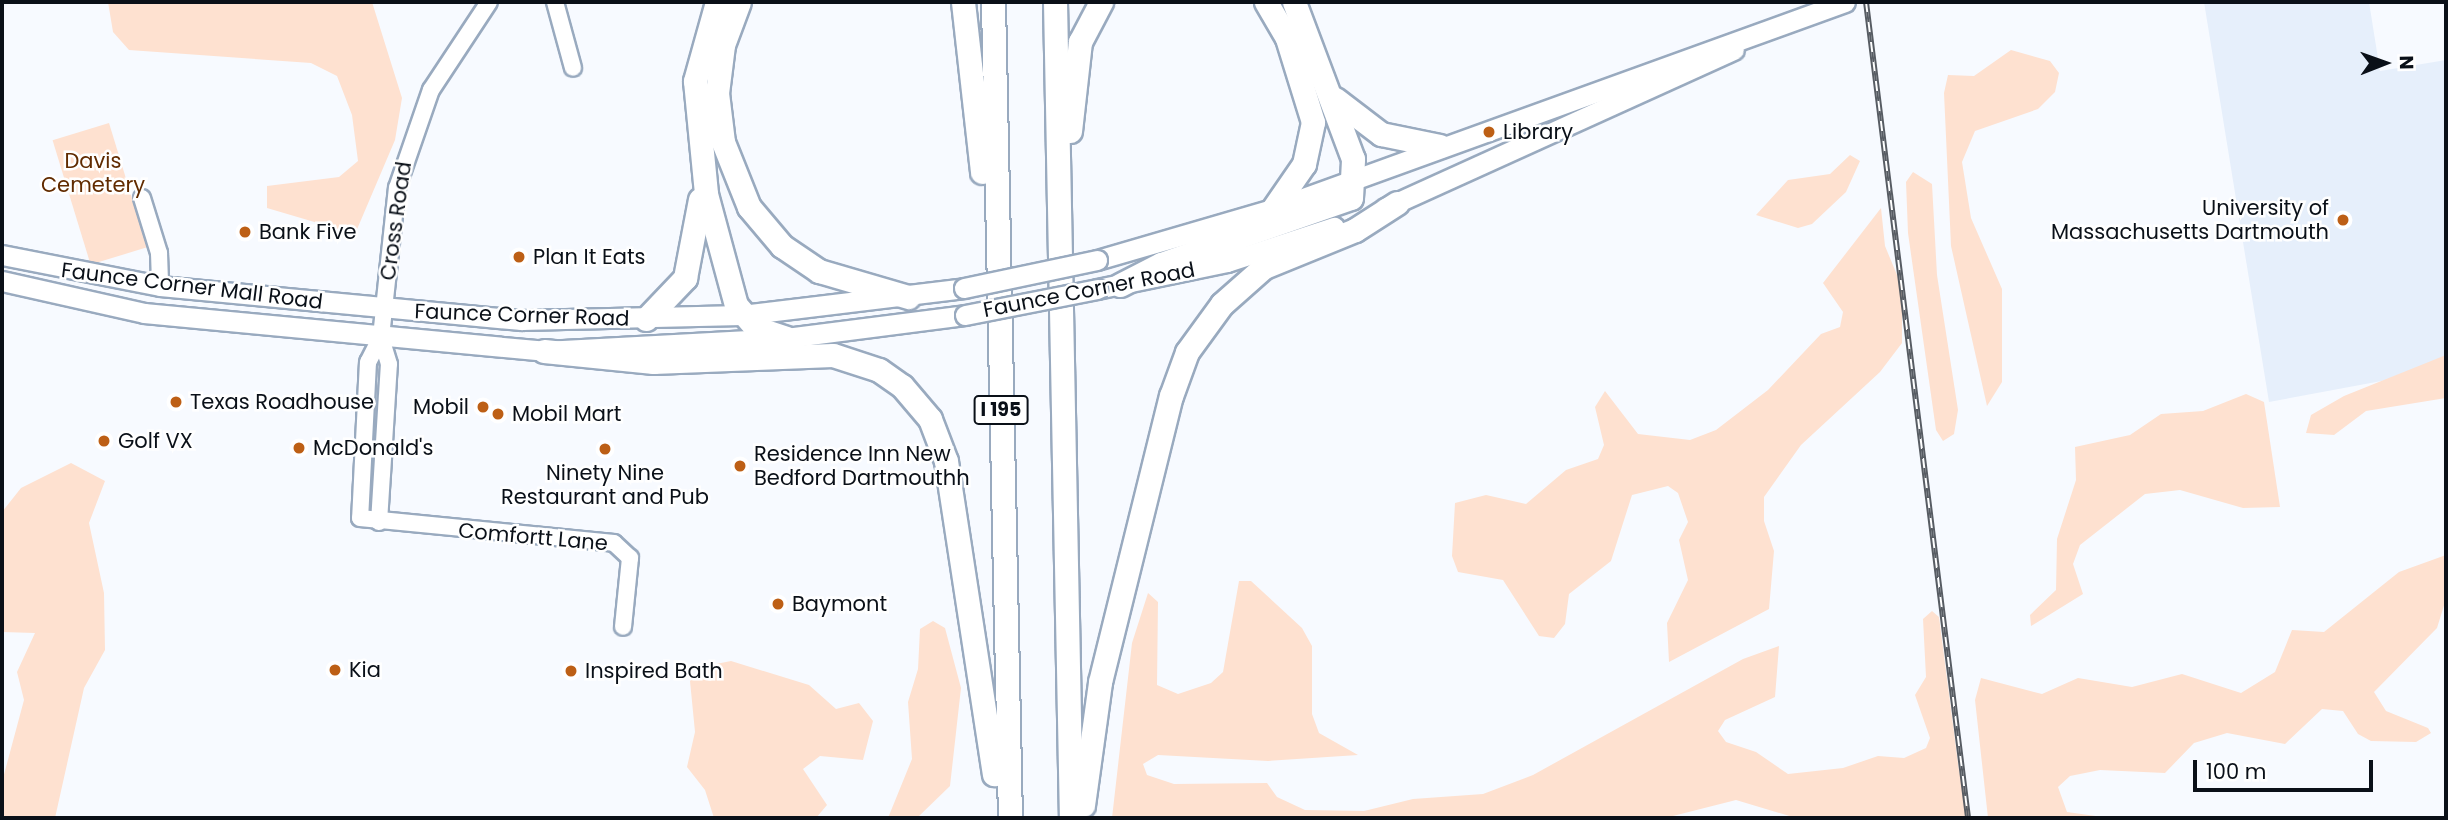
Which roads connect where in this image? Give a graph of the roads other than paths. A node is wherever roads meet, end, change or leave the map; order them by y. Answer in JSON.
{"nodes":[{"id":1,"x":489,"y":2,"type":"edge"},
{"id":2,"x":555,"y":2,"type":"edge"},
{"id":3,"x":717,"y":2,"type":"edge"},
{"id":4,"x":739,"y":2,"type":"edge"},
{"id":5,"x":963,"y":2,"type":"edge"},
{"id":6,"x":993,"y":2,"type":"edge"},
{"id":7,"x":1055,"y":2,"type":"edge"},
{"id":8,"x":1101,"y":2,"type":"edge"},
{"id":9,"x":1266,"y":2,"type":"edge"},
{"id":10,"x":1294,"y":2,"type":"edge"},
{"id":11,"x":1845,"y":2,"type":"edge"},
{"id":12,"x":1753,"y":39,"type":"junction"},
{"id":13,"x":573,"y":68,"type":"dead end"},
{"id":14,"x":1588,"y":93,"type":"junction"},
{"id":15,"x":1332,"y":97,"type":"junction"},
{"id":16,"x":1600,"y":114,"type":"junction"},
{"id":17,"x":1440,"y":146,"type":"junction"},
{"id":18,"x":702,"y":171,"type":"junction"},
{"id":19,"x":1356,"y":179,"type":"junction"},
{"id":20,"x":142,"y":198,"type":"dead end"},
{"id":21,"x":1397,"y":203,"type":"junction"},
{"id":22,"x":1273,"y":209,"type":"junction"},
{"id":23,"x":1060,"y":225,"type":"junction"},
{"id":24,"x":2,"y":255,"type":"edge"},
{"id":25,"x":998,"y":262,"type":"junction"},
{"id":26,"x":2,"y":281,"type":"edge"},
{"id":27,"x":1120,"y":285,"type":"junction"},
{"id":28,"x":160,"y":286,"type":"junction"},
{"id":29,"x":908,"y":297,"type":"junction"},
{"id":30,"x":384,"y":309,"type":"junction"},
{"id":31,"x":742,"y":315,"type":"junction"},
{"id":32,"x":646,"y":319,"type":"junction"},
{"id":33,"x":381,"y":337,"type":"junction"},
{"id":34,"x":786,"y":338,"type":"junction"},
{"id":35,"x":544,"y":351,"type":"junction"},
{"id":36,"x":379,"y":522,"type":"junction"},
{"id":37,"x":623,"y":627,"type":"dead end"},
{"id":38,"x":1001,"y":818,"type":"edge"},
{"id":39,"x":1010,"y":818,"type":"edge"},
{"id":40,"x":1071,"y":818,"type":"edge"},
{"id":41,"x":1081,"y":818,"type":"edge"}],
"edges":[{"from":1,"to":30,"type":"street","name":"Cross Road"},
{"from":2,"to":13,"type":"street"},
{"from":3,"to":18,"type":"highway"},
{"from":4,"to":29,"type":"highway"},
{"from":5,"to":25,"type":"highway"},
{"from":6,"to":25,"type":"highway","number":"I 195"},
{"from":7,"to":23,"type":"highway"},
{"from":8,"to":23,"type":"highway"},
{"from":9,"to":22,"type":"highway"},
{"from":10,"to":15,"type":"highway"},
{"from":11,"to":12,"type":"main road","name":"Faunce Corner Road"},
{"from":12,"to":14,"type":"main road","name":"Faunce Corner Road"},
{"from":12,"to":16,"type":"main road","name":"Faunce Corner Road"},
{"from":14,"to":16,"type":"main road"},
{"from":14,"to":17,"type":"main road","name":"Faunce Corner Road"},
{"from":15,"to":17,"type":"highway"},
{"from":15,"to":19,"type":"highway"},
{"from":16,"to":21,"type":"main road","name":"Faunce Corner Road"},
{"from":17,"to":19,"type":"main road","name":"Faunce Corner Road"},
{"from":18,"to":31,"type":"highway"},
{"from":18,"to":32,"type":"highway"},
{"from":19,"to":22,"type":"main road","name":"Faunce Corner Road"},
{"from":19,"to":27,"type":"highway"},
{"from":20,"to":28,"type":"street"},
{"from":21,"to":27,"type":"main road","name":"Faunce Corner Road"},
{"from":21,"to":41,"type":"highway"},
{"from":22,"to":29,"type":"main road","name":"Faunce Corner Road","bridge":true},
{"from":23,"to":40,"type":"highway"},
{"from":24,"to":28,"type":"main road","name":"Faunce Corner Mall Road"},
{"from":25,"to":39,"type":"highway","number":"I 195"},
{"from":26,"to":33,"type":"main road","name":"Faunce Corner Mall Road"},
{"from":27,"to":34,"type":"main road","name":"Faunce Corner Road","bridge":true},
{"from":28,"to":30,"type":"main road","name":"Faunce Corner Mall Road"},
{"from":29,"to":31,"type":"main road","name":"Faunce Corner Road"},
{"from":30,"to":32,"type":"main road","name":"Faunce Corner Road"},
{"from":30,"to":33,"type":"street","name":"Cross Road"},
{"from":31,"to":32,"type":"main road","name":"Faunce Corner Road"},
{"from":31,"to":34,"type":"highway"},
{"from":33,"to":35,"type":"main road","name":"Faunce Corner Road"},
{"from":33,"to":36,"type":"street"},
{"from":33,"to":36,"type":"street","name":"Comfortt Lane"},
{"from":34,"to":35,"type":"main road","name":"Faunce Corner Road"},
{"from":35,"to":38,"type":"highway"},
{"from":36,"to":37,"type":"street","name":"Comfortt Lane"}]}
